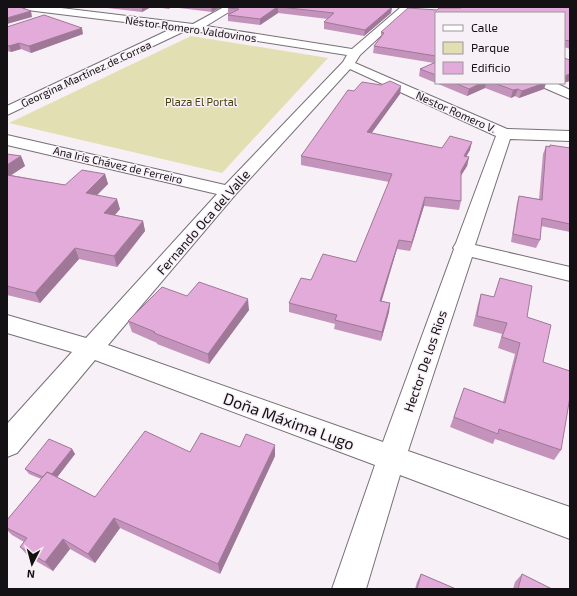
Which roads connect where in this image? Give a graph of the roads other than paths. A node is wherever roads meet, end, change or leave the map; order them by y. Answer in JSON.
{"nodes":[{"id":1,"x":27,"y":7,"type":"edge"},
{"id":2,"x":232,"y":7,"type":"edge"},
{"id":3,"x":404,"y":9,"type":"edge"},
{"id":4,"x":63,"y":12,"type":"junction"},
{"id":5,"x":42,"y":18,"type":"edge"},
{"id":6,"x":190,"y":27,"type":"junction"},
{"id":7,"x":351,"y":59,"type":"junction"},
{"id":8,"x":547,"y":84,"type":"edge"},
{"id":9,"x":570,"y":95,"type":"edge"},
{"id":10,"x":7,"y":111,"type":"edge"},
{"id":11,"x":504,"y":134,"type":"junction"},
{"id":12,"x":570,"y":136,"type":"edge"},
{"id":13,"x":7,"y":140,"type":"edge"},
{"id":14,"x":229,"y":191,"type":"junction"},
{"id":15,"x":463,"y":248,"type":"junction"},
{"id":16,"x":570,"y":274,"type":"edge"},
{"id":17,"x":7,"y":324,"type":"edge"},
{"id":18,"x":92,"y":350,"type":"junction"},
{"id":19,"x":7,"y":444,"type":"edge"},
{"id":20,"x":391,"y":459,"type":"junction"},
{"id":21,"x":570,"y":523,"type":"edge"},
{"id":22,"x":349,"y":589,"type":"edge"}],
"edges":[{"from":1,"to":4,"type":"street","name":"Néstor Romero Valdovinos"},
{"from":2,"to":6,"type":"street","name":"Georgina Martínez de Correa"},
{"from":3,"to":7,"type":"street","name":"Fernando Oca del Valle"},
{"from":4,"to":5,"type":"street"},
{"from":4,"to":6,"type":"street","name":"Néstor Romero Valdovinos"},
{"from":6,"to":7,"type":"street","name":"Néstor Romero Valdovinos"},
{"from":6,"to":10,"type":"street","name":"Georgina Martínez de Correa"},
{"from":7,"to":11,"type":"street","name":"Nestor Romero V."},
{"from":7,"to":14,"type":"street","name":"Fernando Oca del Valle"},
{"from":8,"to":9,"type":"street"},
{"from":11,"to":12,"type":"street","name":"Nestor Romero V."},
{"from":11,"to":15,"type":"street","name":"Hector De los Rios"},
{"from":13,"to":14,"type":"street","name":"Ana Iris Chávez de Ferreiro"},
{"from":14,"to":18,"type":"street","name":"Fernando Oca del Valle"},
{"from":15,"to":16,"type":"street"},
{"from":15,"to":20,"type":"street","name":"Hector De los Rios"},
{"from":17,"to":18,"type":"street","name":"Doña Máxima Lugo"},
{"from":18,"to":19,"type":"street","name":"Fernando Oca del Valle"},
{"from":18,"to":20,"type":"street","name":"Doña Máxima Lugo"},
{"from":20,"to":21,"type":"street","name":"Doña Máxima Lugo"},
{"from":20,"to":22,"type":"street","name":"Hector De los Rios"}]}
